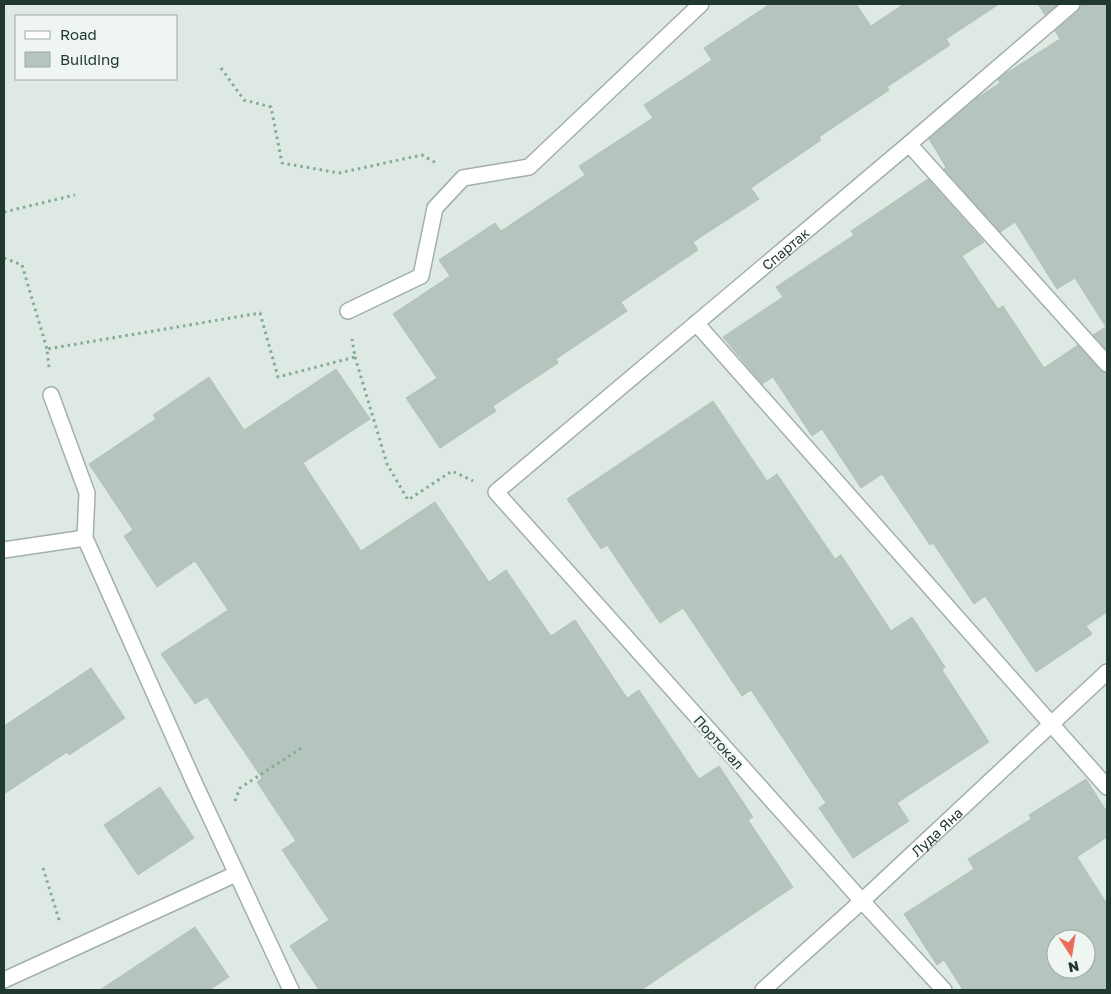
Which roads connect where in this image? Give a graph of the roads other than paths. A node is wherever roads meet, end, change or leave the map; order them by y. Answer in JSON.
{"nodes":[{"id":1,"x":701,"y":4,"type":"edge"},
{"id":2,"x":1072,"y":4,"type":"edge"},
{"id":3,"x":909,"y":144,"type":"junction"},
{"id":4,"x":348,"y":311,"type":"road end"},
{"id":5,"x":696,"y":323,"type":"junction"},
{"id":6,"x":1107,"y":364,"type":"edge"},
{"id":7,"x":51,"y":395,"type":"road end"},
{"id":8,"x":496,"y":492,"type":"joint"},
{"id":9,"x":85,"y":538,"type":"junction"},
{"id":10,"x":4,"y":550,"type":"edge"},
{"id":11,"x":1107,"y":672,"type":"edge"},
{"id":12,"x":1051,"y":722,"type":"junction"},
{"id":13,"x":1107,"y":786,"type":"edge"},
{"id":14,"x":236,"y":874,"type":"junction"},
{"id":15,"x":862,"y":901,"type":"junction"},
{"id":16,"x":4,"y":980,"type":"edge"},
{"id":17,"x":291,"y":990,"type":"edge"},
{"id":18,"x":763,"y":990,"type":"edge"},
{"id":19,"x":944,"y":990,"type":"edge"}],
"edges":[{"from":1,"to":4,"type":"street"},
{"from":2,"to":3,"type":"street","name":"Спартак"},
{"from":3,"to":5,"type":"street","name":"Спартак"},
{"from":3,"to":6,"type":"street"},
{"from":5,"to":8,"type":"street","name":"Спартак"},
{"from":5,"to":12,"type":"street"},
{"from":7,"to":9,"type":"street"},
{"from":8,"to":15,"type":"street","name":"Портокал"},
{"from":9,"to":10,"type":"street"},
{"from":9,"to":14,"type":"street"},
{"from":11,"to":12,"type":"street","name":"Луда Яна"},
{"from":12,"to":13,"type":"street"},
{"from":12,"to":15,"type":"street","name":"Луда Яна"},
{"from":14,"to":16,"type":"street"},
{"from":14,"to":17,"type":"street"},
{"from":15,"to":18,"type":"street","name":"Луда Яна"},
{"from":15,"to":19,"type":"street","name":"Портокал"}]}
